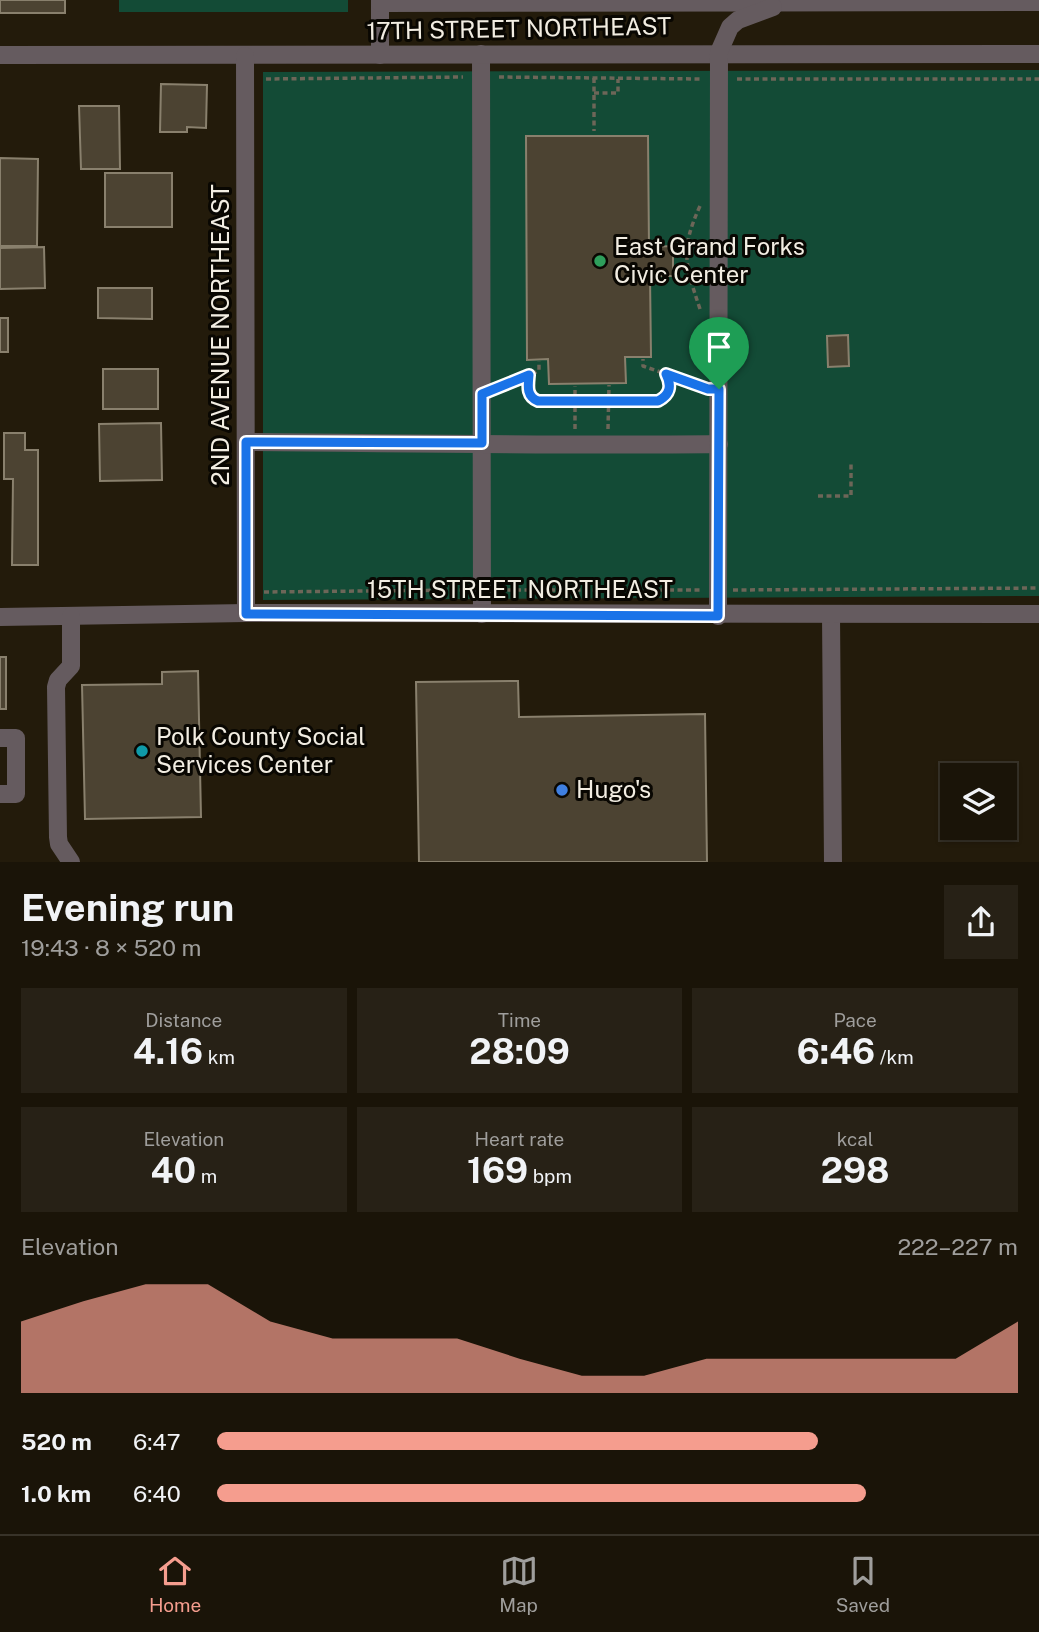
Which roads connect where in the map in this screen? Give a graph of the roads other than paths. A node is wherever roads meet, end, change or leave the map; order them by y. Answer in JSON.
{"nodes":[{"id":1,"x":380,"y":1,"type":"edge"},
{"id":2,"x":780,"y":1,"type":"edge"},
{"id":3,"x":1039,"y":2,"type":"edge"},
{"id":4,"x":719,"y":52,"type":"junction"},
{"id":5,"x":481,"y":54,"type":"junction"},
{"id":6,"x":1039,"y":54,"type":"edge"},
{"id":7,"x":0,"y":55,"type":"edge"},
{"id":8,"x":380,"y":55,"type":"junction"},
{"id":9,"x":245,"y":56,"type":"junction"},
{"id":10,"x":246,"y":442,"type":"junction"},
{"id":11,"x":482,"y":443,"type":"junction"},
{"id":12,"x":719,"y":444,"type":"junction"},
{"id":13,"x":246,"y":614,"type":"junction"},
{"id":14,"x":482,"y":614,"type":"junction"},
{"id":15,"x":1039,"y":614,"type":"edge"},
{"id":16,"x":831,"y":615,"type":"junction"},
{"id":17,"x":71,"y":616,"type":"junction"},
{"id":18,"x":718,"y":616,"type":"junction"},
{"id":19,"x":0,"y":617,"type":"edge"},
{"id":20,"x":0,"y":738,"type":"edge"},
{"id":21,"x":0,"y":794,"type":"edge"},
{"id":22,"x":71,"y":862,"type":"edge"},
{"id":23,"x":833,"y":862,"type":"edge"}],
"edges":[{"from":1,"to":2,"type":"street"},
{"from":1,"to":8,"type":"street"},
{"from":2,"to":3,"type":"street"},
{"from":2,"to":4,"type":"street"},
{"from":4,"to":5,"type":"street","name":"17TH STREET NORTHEAST"},
{"from":4,"to":6,"type":"street","name":"17TH STREET NORTHEAST"},
{"from":4,"to":12,"type":"street"},
{"from":5,"to":8,"type":"street","name":"17TH STREET NORTHEAST"},
{"from":5,"to":11,"type":"street"},
{"from":7,"to":9,"type":"street","name":"17TH STREET NORTHEAST"},
{"from":8,"to":9,"type":"street","name":"17TH STREET NORTHEAST"},
{"from":9,"to":10,"type":"street","name":"2ND AVENUE NORTHEAST"},
{"from":10,"to":11,"type":"street"},
{"from":10,"to":13,"type":"street","name":"2ND AVENUE NORTHEAST"},
{"from":11,"to":12,"type":"street"},
{"from":11,"to":14,"type":"street"},
{"from":12,"to":18,"type":"street"},
{"from":13,"to":14,"type":"street","name":"15TH STREET NORTHEAST"},
{"from":13,"to":17,"type":"street","name":"15TH STREET NORTHEAST"},
{"from":14,"to":18,"type":"street","name":"15TH STREET NORTHEAST"},
{"from":15,"to":16,"type":"street","name":"15TH STREET NORTHEAST"},
{"from":16,"to":18,"type":"street","name":"15TH STREET NORTHEAST"},
{"from":16,"to":23,"type":"street"},
{"from":17,"to":19,"type":"street","name":"15TH STREET NORTHEAST"},
{"from":17,"to":22,"type":"street"},
{"from":20,"to":21,"type":"street"}]}
